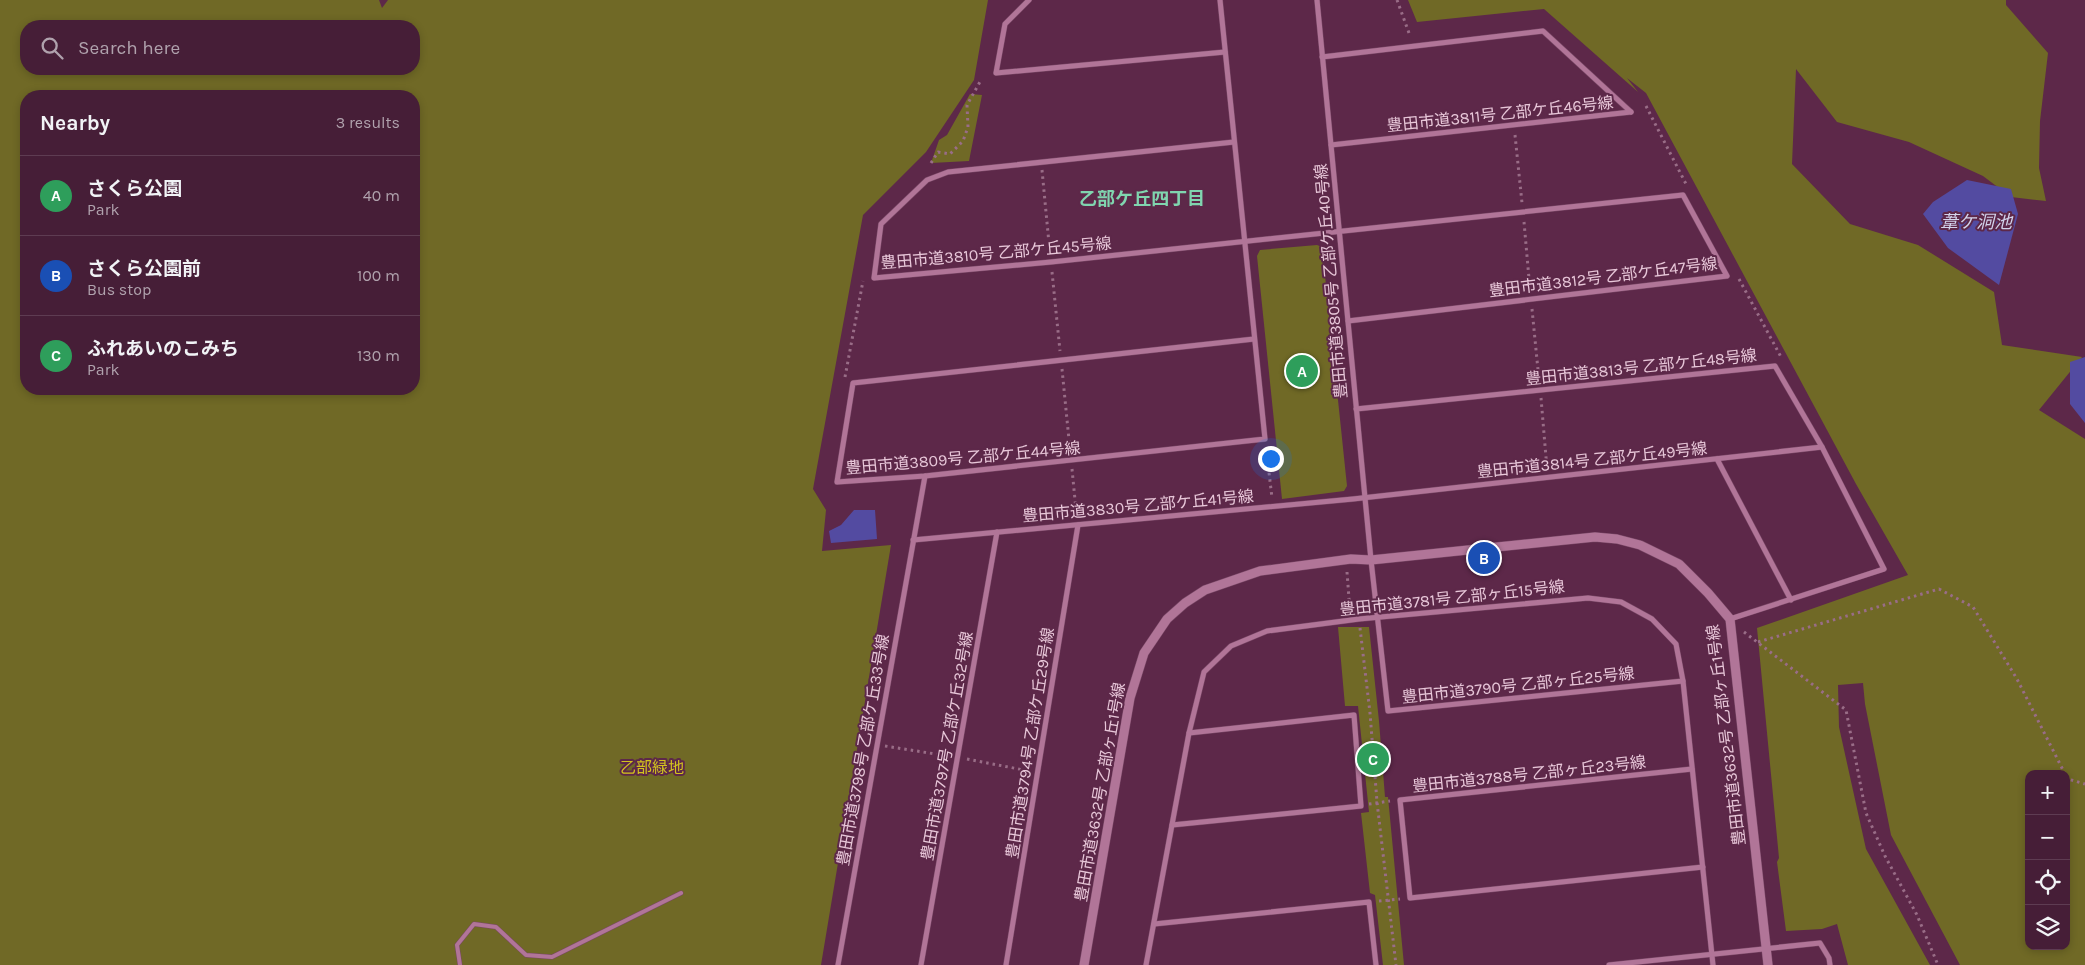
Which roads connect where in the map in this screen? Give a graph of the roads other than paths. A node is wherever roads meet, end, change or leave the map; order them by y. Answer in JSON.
{"nodes":[{"id":1,"x":1030,"y":0,"type":"edge"},
{"id":2,"x":1220,"y":0,"type":"edge"},
{"id":3,"x":1317,"y":0,"type":"edge"},
{"id":4,"x":1225,"y":52,"type":"junction"},
{"id":5,"x":1322,"y":57,"type":"junction"},
{"id":6,"x":1234,"y":142,"type":"junction"},
{"id":7,"x":1331,"y":145,"type":"junction"},
{"id":8,"x":1339,"y":232,"type":"junction"},
{"id":9,"x":1245,"y":242,"type":"junction"},
{"id":10,"x":1348,"y":321,"type":"junction"},
{"id":11,"x":1254,"y":339,"type":"junction"},
{"id":12,"x":1356,"y":409,"type":"junction"},
{"id":13,"x":1822,"y":447,"type":"junction"},
{"id":14,"x":1717,"y":459,"type":"junction"},
{"id":15,"x":924,"y":476,"type":"junction"},
{"id":16,"x":1365,"y":498,"type":"junction"},
{"id":17,"x":1078,"y":524,"type":"junction"},
{"id":18,"x":998,"y":532,"type":"junction"},
{"id":19,"x":913,"y":540,"type":"junction"},
{"id":20,"x":1370,"y":560,"type":"junction"},
{"id":21,"x":1791,"y":600,"type":"junction"},
{"id":22,"x":1377,"y":618,"type":"junction"},
{"id":23,"x":1730,"y":619,"type":"junction"},
{"id":24,"x":1683,"y":681,"type":"junction"},
{"id":25,"x":1189,"y":733,"type":"junction"},
{"id":26,"x":1692,"y":769,"type":"junction"},
{"id":27,"x":1172,"y":825,"type":"junction"},
{"id":28,"x":1702,"y":867,"type":"junction"},
{"id":29,"x":681,"y":893,"type":"dead end"},
{"id":30,"x":1154,"y":924,"type":"junction"},
{"id":31,"x":1766,"y":948,"type":"junction"},
{"id":32,"x":1712,"y":954,"type":"junction"},
{"id":33,"x":460,"y":965,"type":"edge"},
{"id":34,"x":838,"y":965,"type":"edge"},
{"id":35,"x":921,"y":965,"type":"edge"},
{"id":36,"x":1006,"y":965,"type":"edge"},
{"id":37,"x":1084,"y":965,"type":"edge"},
{"id":38,"x":1146,"y":965,"type":"edge"},
{"id":39,"x":1376,"y":965,"type":"edge"},
{"id":40,"x":1608,"y":965,"type":"edge"},
{"id":41,"x":1713,"y":965,"type":"edge"},
{"id":42,"x":1768,"y":965,"type":"edge"},
{"id":43,"x":1830,"y":965,"type":"edge"}],
"edges":[{"from":1,"to":4,"type":"street"},
{"from":2,"to":4,"type":"street"},
{"from":3,"to":5,"type":"street","name":"豊田市道3805号 乙部ケ丘40号線"},
{"from":4,"to":6,"type":"street"},
{"from":5,"to":7,"type":"street","name":"豊田市道3805号 乙部ケ丘40号線"},
{"from":5,"to":7,"type":"street","name":"豊田市道3811号 乙部ケ丘46号線"},
{"from":6,"to":9,"type":"street"},
{"from":6,"to":9,"type":"street","name":"豊田市道3810号 乙部ケ丘45号線"},
{"from":7,"to":8,"type":"street","name":"豊田市道3805号 乙部ケ丘40号線"},
{"from":8,"to":9,"type":"street","name":"豊田市道3810号 乙部ケ丘45号線"},
{"from":8,"to":10,"type":"street","name":"豊田市道3805号 乙部ケ丘40号線"},
{"from":8,"to":10,"type":"street","name":"豊田市道3812号 乙部ケ丘47号線"},
{"from":9,"to":11,"type":"street"},
{"from":10,"to":12,"type":"street","name":"豊田市道3805号 乙部ケ丘40号線"},
{"from":11,"to":15,"type":"street","name":"豊田市道3809号 乙部ケ丘44号線"},
{"from":11,"to":15,"type":"street","name":"豊田市道3809号 乙部ケ丘44号線"},
{"from":12,"to":13,"type":"street","name":"豊田市道3813号 乙部ケ丘48号線"},
{"from":12,"to":16,"type":"street","name":"豊田市道3805号 乙部ケ丘40号線"},
{"from":13,"to":14,"type":"street","name":"豊田市道3814号 乙部ケ丘49号線"},
{"from":13,"to":21,"type":"street","name":"豊田市道3813号 乙部ケ丘48号線"},
{"from":14,"to":16,"type":"street","name":"豊田市道3814号 乙部ケ丘49号線"},
{"from":14,"to":21,"type":"street"},
{"from":15,"to":19,"type":"street","name":"豊田市道3798号 乙部ケ丘33号線"},
{"from":16,"to":17,"type":"street","name":"豊田市道3830号 乙部ケ丘41号線"},
{"from":16,"to":20,"type":"street","name":"豊田市道3805号 乙部ケ丘40号線"},
{"from":17,"to":18,"type":"street","name":"豊田市道3830号 乙部ケ丘41号線"},
{"from":17,"to":36,"type":"street","name":"豊田市道3794号 乙部ケ丘29号線"},
{"from":18,"to":19,"type":"street","name":"豊田市道3830号 乙部ケ丘41号線"},
{"from":18,"to":35,"type":"street","name":"豊田市道3797号 乙部ケ丘32号線"},
{"from":19,"to":34,"type":"street","name":"豊田市道3798号 乙部ケ丘33号線"},
{"from":20,"to":22,"type":"street","name":"豊田市道3790号 乙部ヶ丘25号線"},
{"from":20,"to":23,"type":"street","name":"豊田市道3632号 乙部ヶ丘1号線"},
{"from":20,"to":37,"type":"street","name":"豊田市道3632号 乙部ヶ丘1号線"},
{"from":21,"to":23,"type":"street","name":"豊田市道3813号 乙部ケ丘48号線"},
{"from":22,"to":24,"type":"street","name":"豊田市道3781号 乙部ヶ丘15号線"},
{"from":22,"to":24,"type":"street","name":"豊田市道3790号 乙部ヶ丘25号線"},
{"from":22,"to":25,"type":"street","name":"豊田市道3781号 乙部ヶ丘15号線"},
{"from":23,"to":31,"type":"street","name":"豊田市道3632号 乙部ヶ丘1号線"},
{"from":24,"to":26,"type":"street","name":"豊田市道3781号 乙部ヶ丘15号線"},
{"from":25,"to":27,"type":"street","name":"豊田市道3781号 乙部ヶ丘15号線"},
{"from":25,"to":27,"type":"street"},
{"from":26,"to":28,"type":"street","name":"豊田市道3781号 乙部ヶ丘15号線"},
{"from":26,"to":28,"type":"street","name":"豊田市道3788号 乙部ヶ丘23号線"},
{"from":27,"to":30,"type":"street","name":"豊田市道3781号 乙部ヶ丘15号線"},
{"from":28,"to":32,"type":"street","name":"豊田市道3781号 乙部ヶ丘15号線"},
{"from":29,"to":33,"type":"lane"},
{"from":30,"to":38,"type":"street","name":"豊田市道3781号 乙部ヶ丘15号線"},
{"from":30,"to":39,"type":"street"},
{"from":31,"to":32,"type":"street"},
{"from":31,"to":42,"type":"street","name":"豊田市道3632号 乙部ヶ丘1号線"},
{"from":31,"to":43,"type":"street"},
{"from":32,"to":40,"type":"street"},
{"from":32,"to":41,"type":"street","name":"豊田市道3781号 乙部ヶ丘15号線"}]}
